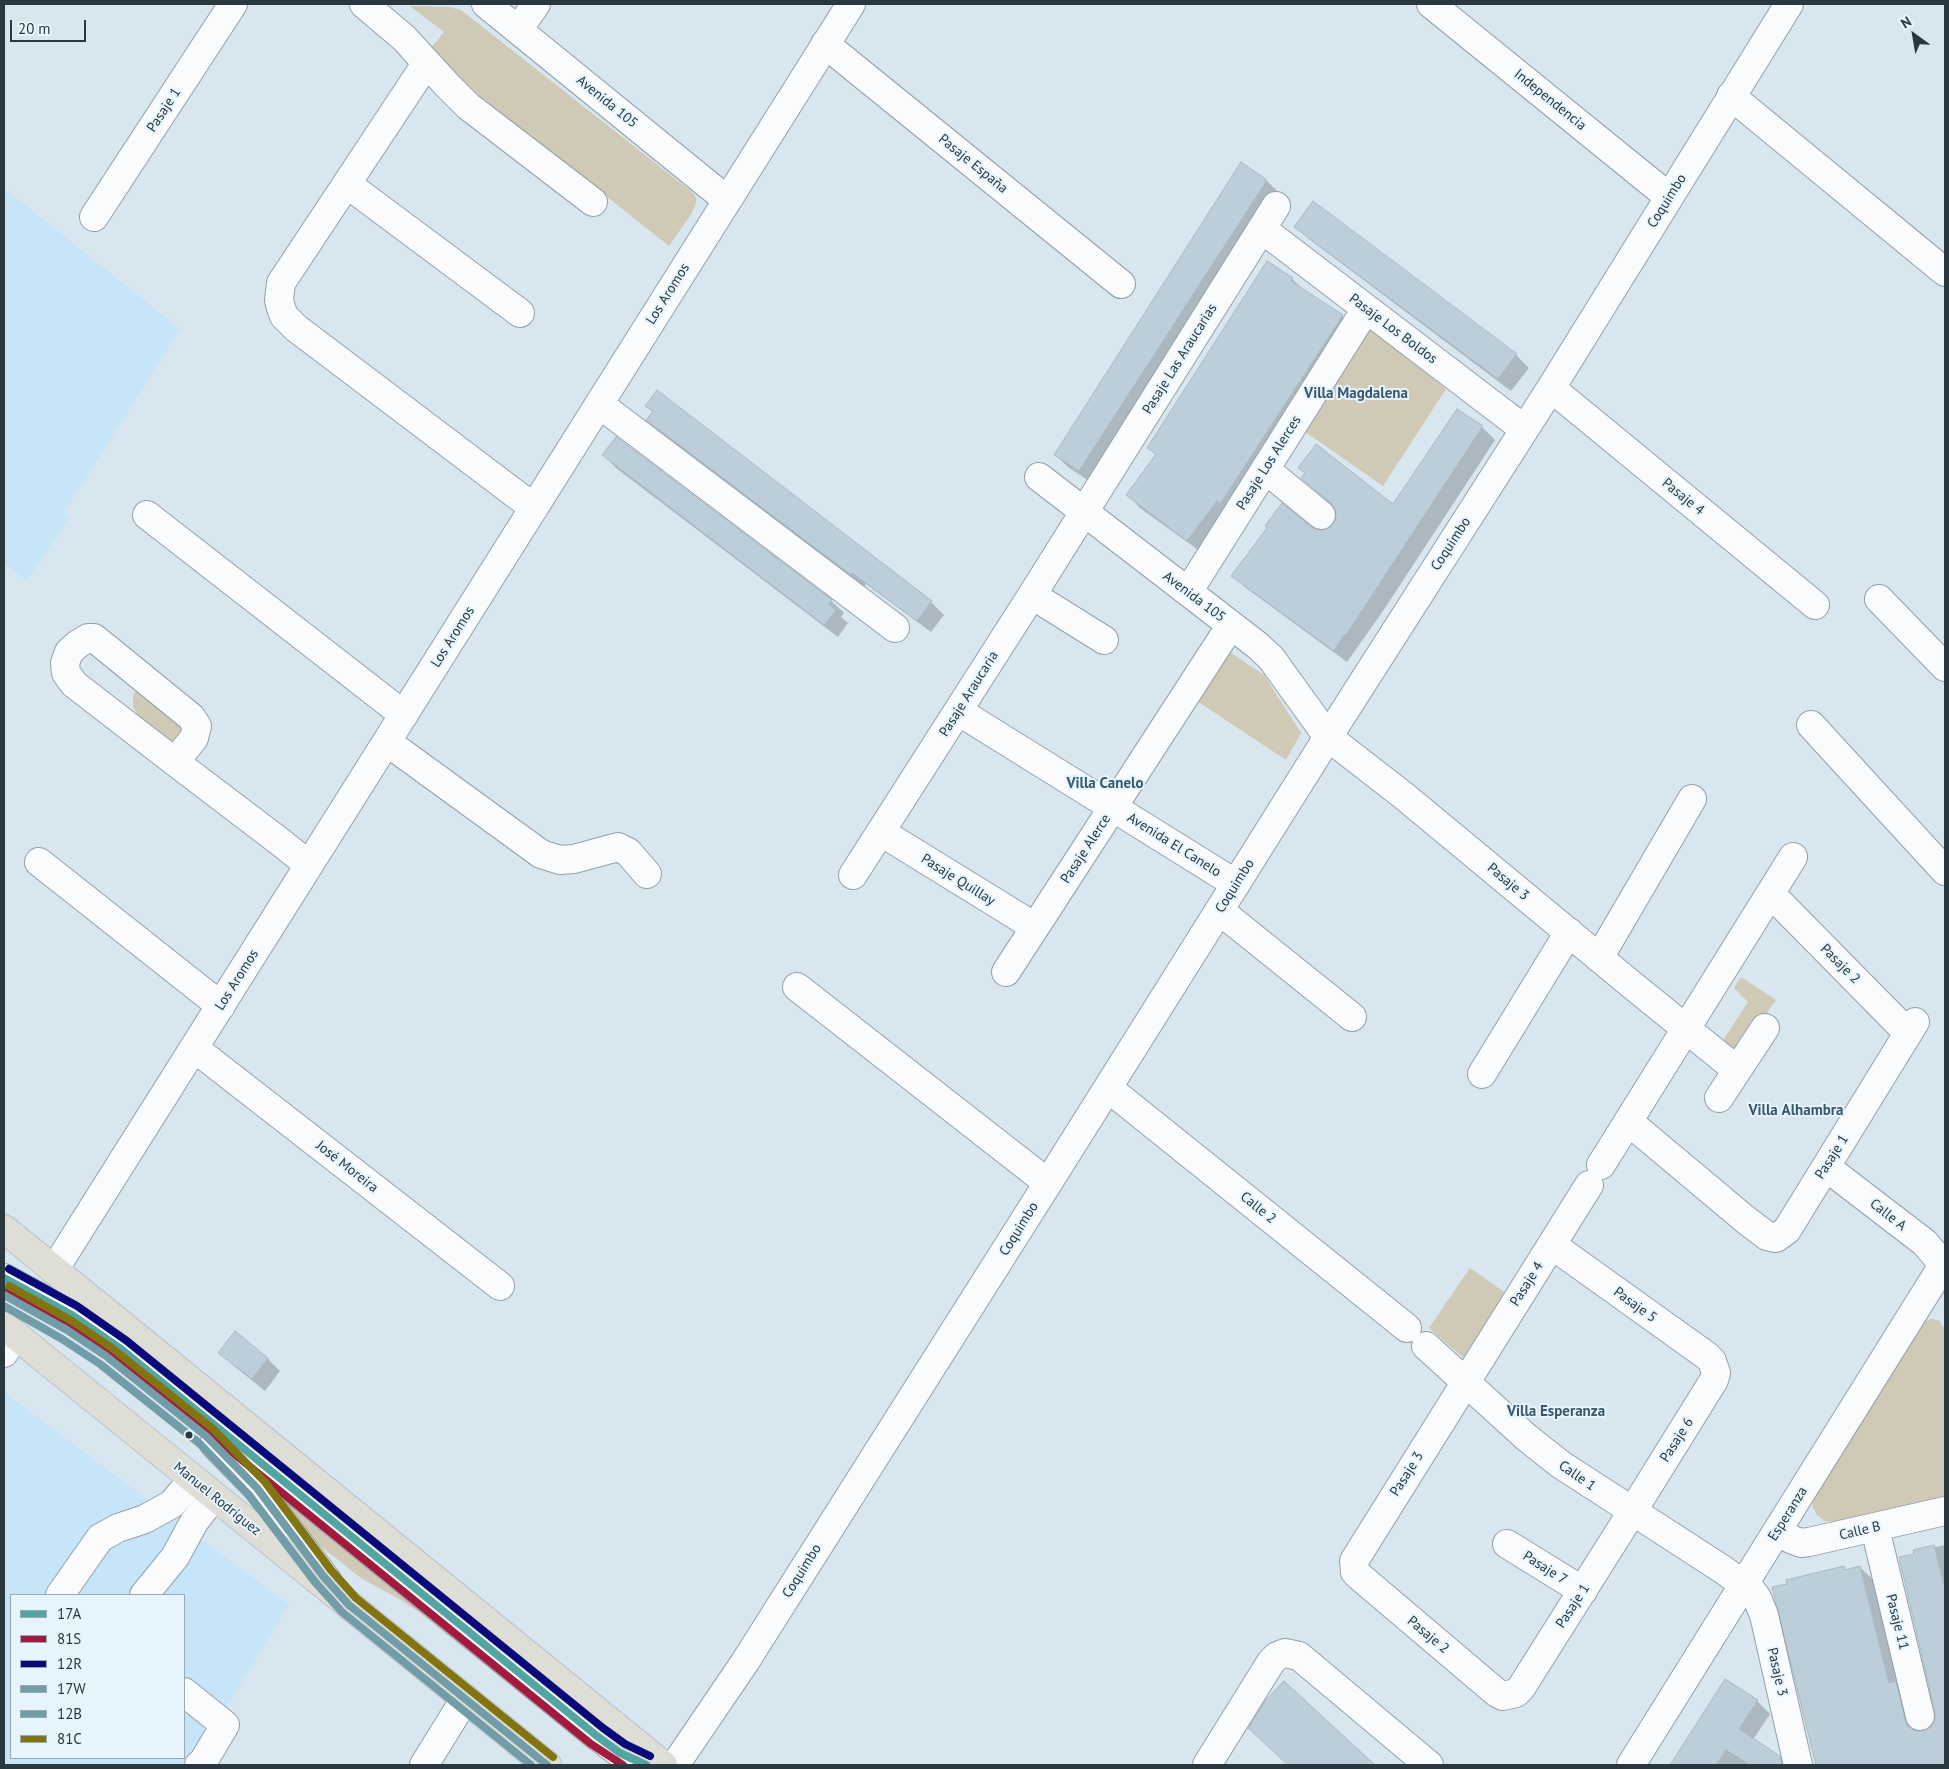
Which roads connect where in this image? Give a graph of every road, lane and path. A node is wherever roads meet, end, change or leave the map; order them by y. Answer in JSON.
{"nodes":[{"id":1,"x":233,"y":4,"type":"edge"},
{"id":2,"x":364,"y":4,"type":"edge"},
{"id":3,"x":486,"y":4,"type":"edge"},
{"id":4,"x":536,"y":4,"type":"edge"},
{"id":5,"x":851,"y":4,"type":"edge"},
{"id":6,"x":1431,"y":4,"type":"edge"},
{"id":7,"x":1790,"y":4,"type":"edge"},
{"id":8,"x":518,"y":30,"type":"junction"},
{"id":9,"x":825,"y":44,"type":"junction"},
{"id":10,"x":428,"y":64,"type":"junction"},
{"id":11,"x":1731,"y":96,"type":"junction"},
{"id":12,"x":347,"y":184,"type":"junction"},
{"id":13,"x":1669,"y":197,"type":"junction"},
{"id":14,"x":728,"y":200,"type":"junction"},
{"id":15,"x":593,"y":202,"type":"dead end"},
{"id":16,"x":1276,"y":206,"type":"dead end"},
{"id":17,"x":94,"y":217,"type":"dead end"},
{"id":18,"x":1262,"y":229,"type":"junction"},
{"id":19,"x":1945,"y":272,"type":"edge"},
{"id":20,"x":1121,"y":284,"type":"dead end"},
{"id":21,"x":1366,"y":309,"type":"junction"},
{"id":22,"x":520,"y":313,"type":"dead end"},
{"id":23,"x":1551,"y":388,"type":"junction"},
{"id":24,"x":599,"y":404,"type":"junction"},
{"id":25,"x":1524,"y":429,"type":"junction"},
{"id":26,"x":1265,"y":468,"type":"junction"},
{"id":27,"x":1039,"y":478,"type":"dead end"},
{"id":28,"x":534,"y":508,"type":"junction"},
{"id":29,"x":1084,"y":512,"type":"junction"},
{"id":30,"x":147,"y":515,"type":"dead end"},
{"id":31,"x":1321,"y":515,"type":"dead end"},
{"id":32,"x":1188,"y":592,"type":"junction"},
{"id":33,"x":1032,"y":595,"type":"junction"},
{"id":34,"x":1879,"y":599,"type":"dead end"},
{"id":35,"x":1815,"y":605,"type":"dead end"},
{"id":36,"x":1231,"y":625,"type":"junction"},
{"id":37,"x":895,"y":628,"type":"dead end"},
{"id":38,"x":1104,"y":640,"type":"dead end"},
{"id":39,"x":1945,"y":667,"type":"edge"},
{"id":40,"x":958,"y":711,"type":"junction"},
{"id":41,"x":404,"y":715,"type":"junction"},
{"id":42,"x":1812,"y":725,"type":"dead end"},
{"id":43,"x":1328,"y":737,"type":"junction"},
{"id":44,"x":387,"y":742,"type":"junction"},
{"id":45,"x":175,"y":762,"type":"junction"},
{"id":46,"x":1692,"y":799,"type":"dead end"},
{"id":47,"x":1113,"y":807,"type":"junction"},
{"id":48,"x":881,"y":832,"type":"junction"},
{"id":49,"x":1793,"y":857,"type":"dead end"},
{"id":50,"x":38,"y":862,"type":"dead end"},
{"id":51,"x":309,"y":865,"type":"junction"},
{"id":52,"x":1945,"y":870,"type":"edge"},
{"id":53,"x":647,"y":874,"type":"dead end"},
{"id":54,"x":853,"y":876,"type":"dead end"},
{"id":55,"x":1236,"y":884,"type":"junction"},
{"id":56,"x":1771,"y":894,"type":"junction"},
{"id":57,"x":1220,"y":911,"type":"junction"},
{"id":58,"x":1035,"y":928,"type":"junction"},
{"id":59,"x":1569,"y":932,"type":"junction"},
{"id":60,"x":1599,"y":958,"type":"junction"},
{"id":61,"x":1006,"y":972,"type":"dead end"},
{"id":62,"x":797,"y":987,"type":"dead end"},
{"id":63,"x":221,"y":1006,"type":"junction"},
{"id":64,"x":1352,"y":1017,"type":"dead end"},
{"id":65,"x":1765,"y":1028,"type":"dead end"},
{"id":66,"x":1912,"y":1028,"type":"joint"},
{"id":67,"x":1686,"y":1029,"type":"junction"},
{"id":68,"x":194,"y":1048,"type":"junction"},
{"id":69,"x":1737,"y":1070,"type":"junction"},
{"id":70,"x":1482,"y":1074,"type":"dead end"},
{"id":71,"x":1108,"y":1088,"type":"junction"},
{"id":72,"x":1719,"y":1098,"type":"dead end"},
{"id":73,"x":1628,"y":1122,"type":"junction"},
{"id":74,"x":1826,"y":1167,"type":"junction"},
{"id":75,"x":1048,"y":1183,"type":"junction"},
{"id":76,"x":4,"y":1229,"type":"edge"},
{"id":77,"x":1552,"y":1245,"type":"junction"},
{"id":78,"x":1945,"y":1264,"type":"edge"},
{"id":79,"x":54,"y":1270,"type":"junction"},
{"id":80,"x":4,"y":1278,"type":"edge"},
{"id":81,"x":500,"y":1286,"type":"dead end"},
{"id":82,"x":4,"y":1294,"type":"edge"},
{"id":83,"x":1417,"y":1337,"type":"joint"},
{"id":84,"x":8,"y":1338,"type":"edge"},
{"id":85,"x":1715,"y":1366,"type":"joint"},
{"id":86,"x":1465,"y":1382,"type":"junction"},
{"id":87,"x":193,"y":1479,"type":"junction"},
{"id":88,"x":214,"y":1496,"type":"junction"},
{"id":89,"x":1945,"y":1511,"type":"edge"},
{"id":90,"x":1632,"y":1512,"type":"junction"},
{"id":91,"x":1875,"y":1528,"type":"junction"},
{"id":92,"x":1777,"y":1532,"type":"junction"},
{"id":93,"x":1507,"y":1544,"type":"dead end"},
{"id":94,"x":1353,"y":1566,"type":"joint"},
{"id":95,"x":1744,"y":1585,"type":"junction"},
{"id":96,"x":1583,"y":1591,"type":"junction"},
{"id":97,"x":61,"y":1594,"type":"edge"},
{"id":98,"x":145,"y":1594,"type":"edge"},
{"id":99,"x":349,"y":1605,"type":"junction"},
{"id":100,"x":185,"y":1693,"type":"edge"},
{"id":101,"x":1509,"y":1696,"type":"joint"},
{"id":102,"x":465,"y":1699,"type":"junction"},
{"id":103,"x":1920,"y":1716,"type":"dead end"},
{"id":104,"x":1797,"y":1764,"type":"edge"},
{"id":105,"x":199,"y":1765,"type":"edge"},
{"id":106,"x":424,"y":1765,"type":"edge"},
{"id":107,"x":547,"y":1765,"type":"edge"},
{"id":108,"x":646,"y":1765,"type":"edge"},
{"id":109,"x":663,"y":1765,"type":"edge"},
{"id":110,"x":675,"y":1765,"type":"edge"},
{"id":111,"x":1207,"y":1765,"type":"edge"},
{"id":112,"x":1429,"y":1765,"type":"edge"},
{"id":113,"x":1631,"y":1765,"type":"edge"}],
"edges":[{"from":1,"to":17,"type":"street","name":"Pasaje 1"},
{"from":2,"to":10,"type":"street"},
{"from":3,"to":8,"type":"street","name":"Avenida 105"},
{"from":4,"to":8,"type":"street"},
{"from":5,"to":9,"type":"street","name":"Los Aromos"},
{"from":6,"to":13,"type":"street","name":"Independencia"},
{"from":7,"to":11,"type":"street","name":"Coquimbo"},
{"from":8,"to":14,"type":"street","name":"Avenida 105"},
{"from":9,"to":14,"type":"street","name":"Los Aromos"},
{"from":9,"to":20,"type":"street","name":"Pasaje España"},
{"from":10,"to":12,"type":"street"},
{"from":10,"to":15,"type":"street"},
{"from":11,"to":13,"type":"street","name":"Coquimbo"},
{"from":11,"to":19,"type":"street"},
{"from":12,"to":22,"type":"street"},
{"from":12,"to":28,"type":"street"},
{"from":13,"to":23,"type":"street","name":"Coquimbo"},
{"from":14,"to":24,"type":"street","name":"Los Aromos"},
{"from":16,"to":18,"type":"street","name":"Pasaje Las Araucarias"},
{"from":18,"to":21,"type":"street","name":"Pasaje Los Boldos"},
{"from":18,"to":29,"type":"street","name":"Pasaje Las Araucarias"},
{"from":21,"to":25,"type":"street","name":"Pasaje Los Boldos"},
{"from":21,"to":26,"type":"street","name":"Pasaje Los Alerces"},
{"from":23,"to":25,"type":"street","name":"Coquimbo"},
{"from":23,"to":35,"type":"street","name":"Pasaje 4"},
{"from":24,"to":28,"type":"street","name":"Los Aromos"},
{"from":24,"to":37,"type":"street"},
{"from":25,"to":43,"type":"street","name":"Coquimbo"},
{"from":26,"to":31,"type":"street"},
{"from":26,"to":32,"type":"street","name":"Pasaje Los Alerces"},
{"from":27,"to":29,"type":"street","name":"Avenida 105"},
{"from":28,"to":41,"type":"street","name":"Los Aromos"},
{"from":29,"to":32,"type":"street","name":"Avenida 105"},
{"from":29,"to":33,"type":"street","name":"Pasaje Araucaria"},
{"from":30,"to":41,"type":"street"},
{"from":32,"to":36,"type":"street","name":"Avenida 105"},
{"from":33,"to":38,"type":"street"},
{"from":33,"to":40,"type":"street","name":"Pasaje Araucaria"},
{"from":34,"to":39,"type":"street"},
{"from":36,"to":43,"type":"street","name":"Avenida 105"},
{"from":36,"to":47,"type":"street","name":"Pasaje Alerce"},
{"from":40,"to":47,"type":"street","name":"Avenida El Canelo"},
{"from":40,"to":48,"type":"street","name":"Pasaje Araucaria"},
{"from":41,"to":44,"type":"street","name":"Los Aromos"},
{"from":42,"to":52,"type":"street"},
{"from":43,"to":55,"type":"street","name":"Coquimbo"},
{"from":43,"to":59,"type":"street","name":"Pasaje 3"},
{"from":44,"to":51,"type":"street","name":"Los Aromos"},
{"from":44,"to":53,"type":"street"},
{"from":45,"to":45,"type":"street"},
{"from":45,"to":51,"type":"street"},
{"from":46,"to":60,"type":"street"},
{"from":47,"to":55,"type":"street","name":"Avenida El Canelo"},
{"from":47,"to":58,"type":"street","name":"Pasaje Alerce"},
{"from":48,"to":54,"type":"street","name":"Pasaje Araucaria"},
{"from":48,"to":58,"type":"street","name":"Pasaje Quillay"},
{"from":49,"to":56,"type":"street"},
{"from":50,"to":63,"type":"street"},
{"from":51,"to":63,"type":"street","name":"Los Aromos"},
{"from":55,"to":57,"type":"street","name":"Coquimbo"},
{"from":56,"to":66,"type":"street","name":"Pasaje 2"},
{"from":56,"to":67,"type":"street"},
{"from":57,"to":64,"type":"street"},
{"from":57,"to":71,"type":"street","name":"Coquimbo"},
{"from":58,"to":61,"type":"street","name":"Pasaje Alerce"},
{"from":59,"to":60,"type":"street","name":"Pasaje 3"},
{"from":59,"to":70,"type":"street"},
{"from":60,"to":67,"type":"street","name":"Pasaje 3"},
{"from":62,"to":75,"type":"street"},
{"from":63,"to":68,"type":"street","name":"Los Aromos"},
{"from":65,"to":69,"type":"street"},
{"from":66,"to":74,"type":"street","name":"Pasaje 1"},
{"from":67,"to":69,"type":"street"},
{"from":67,"to":73,"type":"street"},
{"from":68,"to":79,"type":"street","name":"Los Aromos"},
{"from":68,"to":81,"type":"street","name":"José Moreira"},
{"from":69,"to":72,"type":"street"},
{"from":71,"to":75,"type":"street","name":"Coquimbo"},
{"from":71,"to":83,"type":"street","name":"Calle 2"},
{"from":73,"to":74,"type":"street","name":"Pasaje 1"},
{"from":73,"to":77,"type":"street","name":"Pasaje 4"},
{"from":74,"to":78,"type":"street","name":"Calle A"},
{"from":75,"to":110,"type":"street","name":"Coquimbo"},
{"from":76,"to":79,"type":"main road"},
{"from":77,"to":85,"type":"street","name":"Pasaje 5"},
{"from":77,"to":86,"type":"street","name":"Pasaje 4"},
{"from":78,"to":92,"type":"street","name":"Esperanza"},
{"from":79,"to":109,"type":"main road"},
{"from":80,"to":108,"type":"street"},
{"from":82,"to":99,"type":"street"},
{"from":83,"to":86,"type":"street","name":"Calle 1"},
{"from":84,"to":87,"type":"main road","name":"Manuel Rodríguez"},
{"from":85,"to":90,"type":"street","name":"Pasaje 6"},
{"from":86,"to":90,"type":"street","name":"Calle 1"},
{"from":86,"to":94,"type":"street","name":"Pasaje 3"},
{"from":87,"to":88,"type":"main road","name":"Manuel Rodríguez"},
{"from":87,"to":97,"type":"street"},
{"from":88,"to":98,"type":"street"},
{"from":88,"to":99,"type":"main road","name":"Manuel Rodríguez"},
{"from":89,"to":91,"type":"street","name":"Calle B"},
{"from":90,"to":95,"type":"street","name":"Calle 1"},
{"from":90,"to":96,"type":"street","name":"Pasaje 1"},
{"from":91,"to":92,"type":"street","name":"Calle B"},
{"from":91,"to":103,"type":"street","name":"Pasaje 11"},
{"from":92,"to":95,"type":"street","name":"Esperanza"},
{"from":93,"to":96,"type":"street","name":"Pasaje 7"},
{"from":94,"to":101,"type":"street","name":"Pasaje 2"},
{"from":95,"to":104,"type":"street","name":"Pasaje 3"},
{"from":95,"to":113,"type":"street","name":"Esperanza"},
{"from":96,"to":101,"type":"street","name":"Pasaje 1"},
{"from":99,"to":102,"type":"main road","name":"Manuel Rodríguez"},
{"from":100,"to":105,"type":"street"},
{"from":102,"to":106,"type":"street"},
{"from":102,"to":107,"type":"main road","name":"Manuel Rodríguez"},
{"from":111,"to":112,"type":"street"}]}
